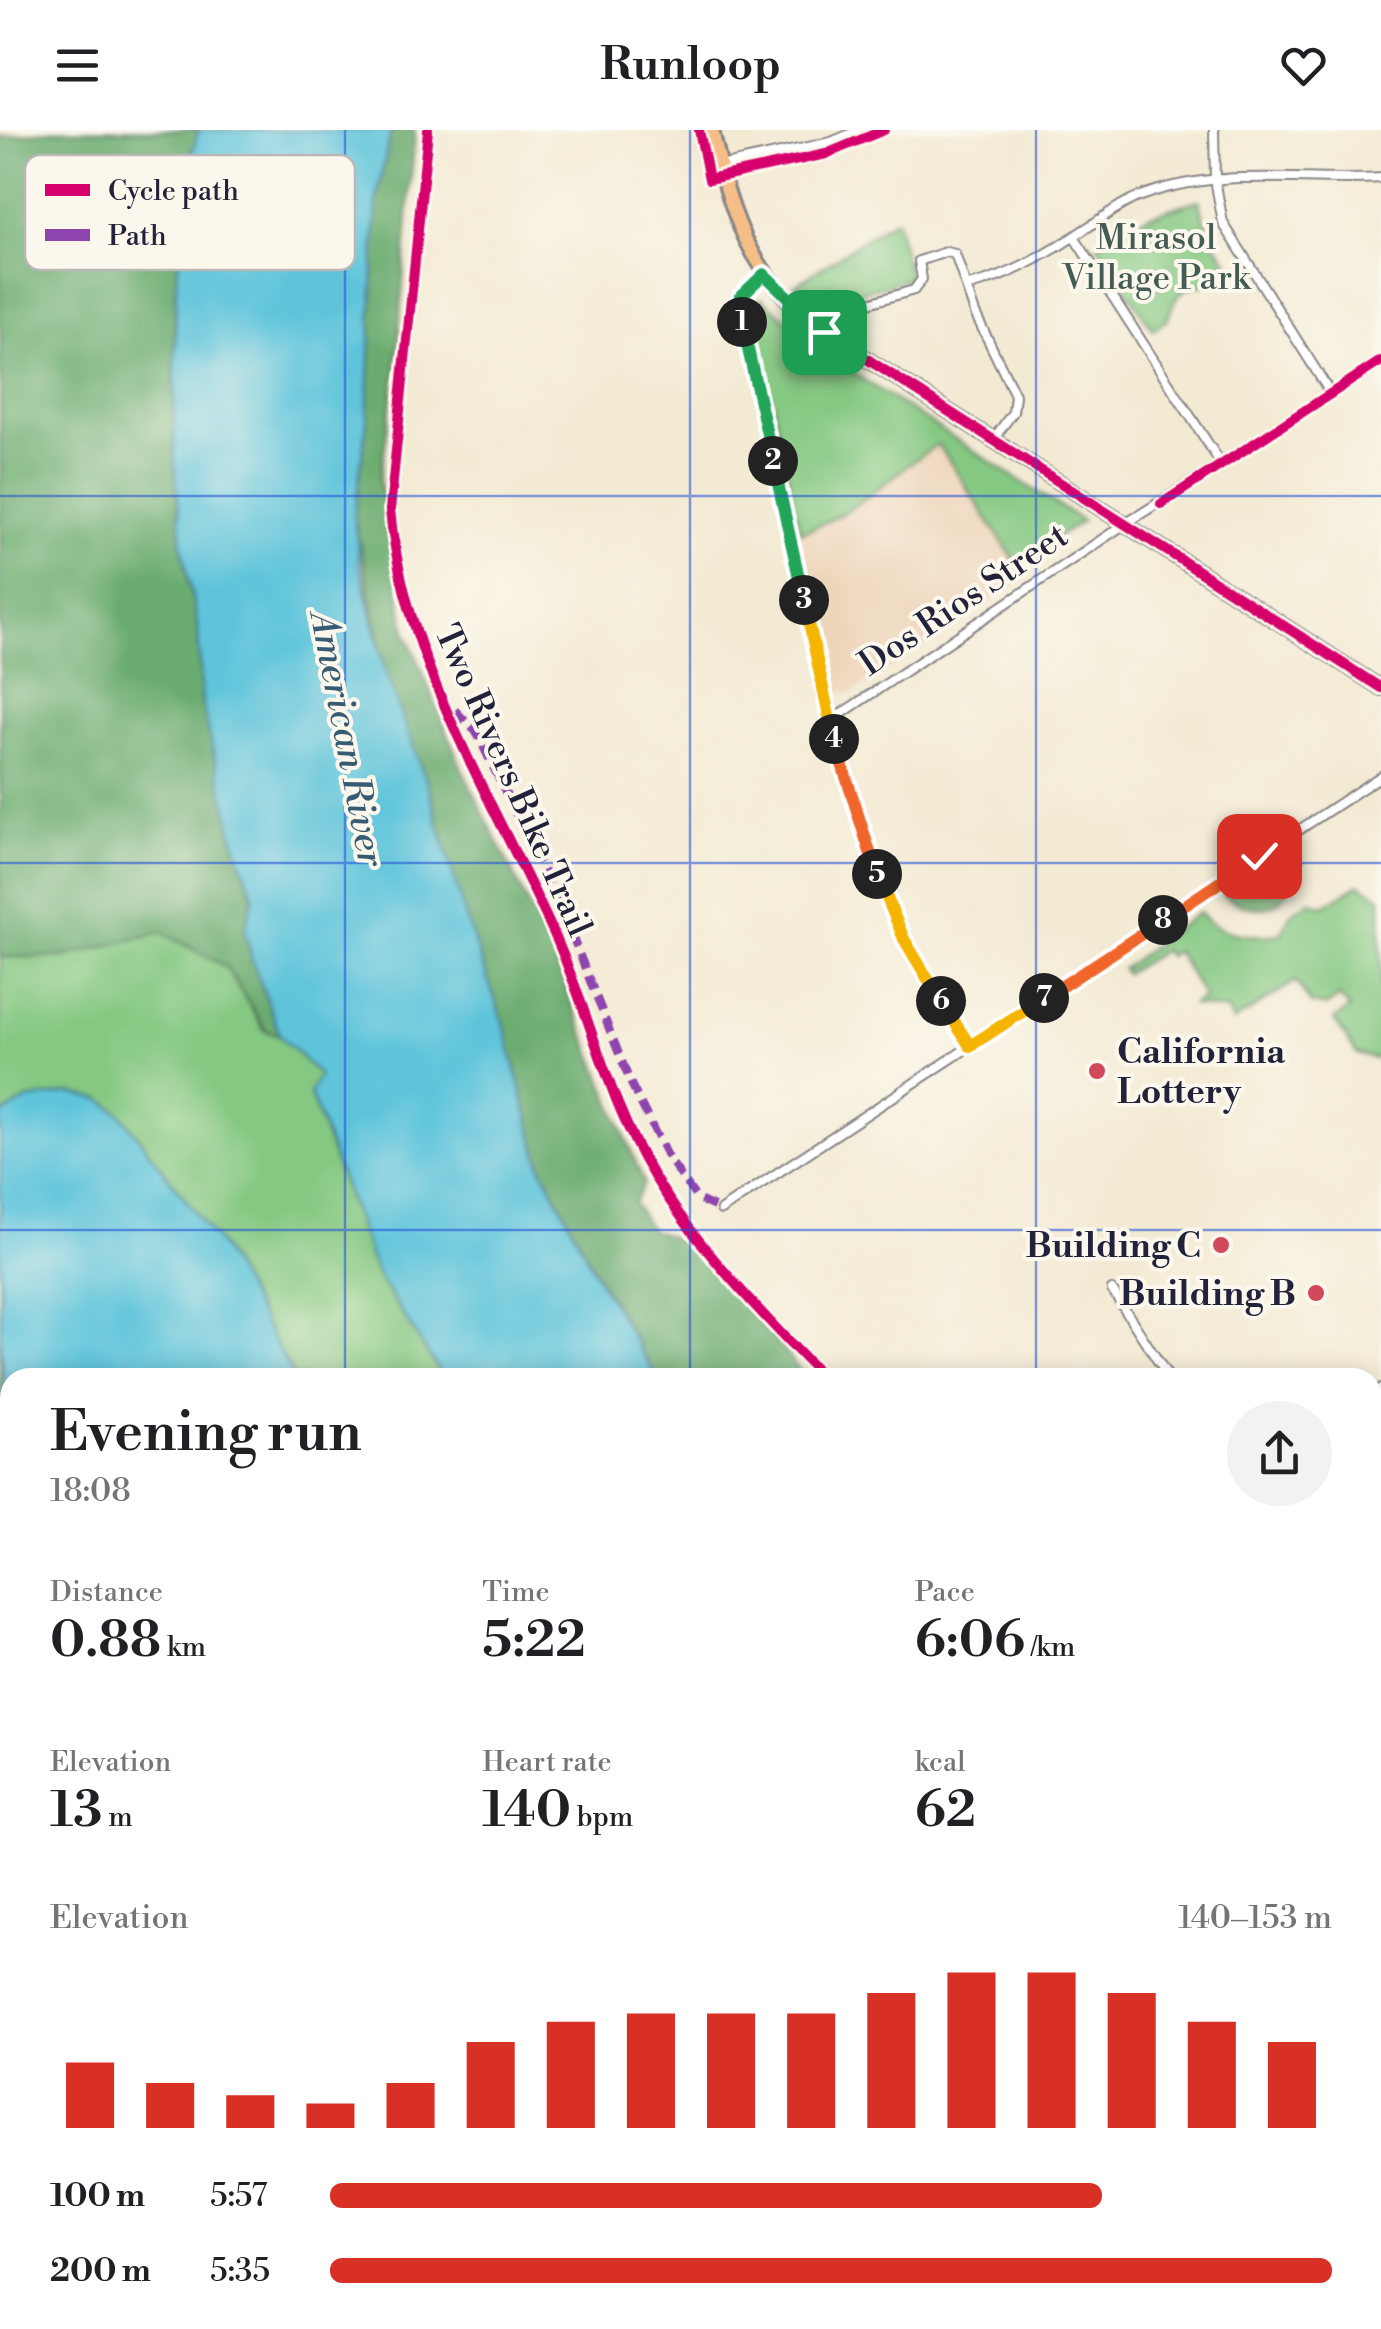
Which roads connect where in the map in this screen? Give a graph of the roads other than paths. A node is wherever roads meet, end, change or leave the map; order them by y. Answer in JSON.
{"nodes":[{"id":1,"x":712,"y":130,"type":"edge"},
{"id":2,"x":860,"y":130,"type":"edge"},
{"id":3,"x":1214,"y":130,"type":"edge"},
{"id":4,"x":720,"y":166,"type":"junction"},
{"id":5,"x":1381,"y":178,"type":"edge"},
{"id":6,"x":1214,"y":179,"type":"junction"},
{"id":7,"x":1074,"y":237,"type":"junction"},
{"id":8,"x":764,"y":274,"type":"junction"},
{"id":9,"x":969,"y":286,"type":"junction"},
{"id":10,"x":858,"y":306,"type":"dead end"},
{"id":11,"x":1381,"y":360,"type":"edge"},
{"id":12,"x":1331,"y":394,"type":"junction"},
{"id":13,"x":993,"y":440,"type":"junction"},
{"id":14,"x":1222,"y":465,"type":"junction"},
{"id":15,"x":1124,"y":524,"type":"junction"},
{"id":16,"x":1381,"y":688,"type":"edge"},
{"id":17,"x":829,"y":722,"type":"junction"},
{"id":18,"x":1381,"y":776,"type":"edge"},
{"id":19,"x":970,"y":1046,"type":"junction"},
{"id":20,"x":721,"y":1210,"type":"dead end"},
{"id":21,"x":1112,"y":1290,"type":"dead end"},
{"id":22,"x":1163,"y":1368,"type":"edge"}],
"edges":[{"from":1,"to":4,"type":"main road"},
{"from":2,"to":4,"type":"street"},
{"from":3,"to":6,"type":"street"},
{"from":4,"to":8,"type":"main road"},
{"from":5,"to":6,"type":"street"},
{"from":6,"to":7,"type":"street"},
{"from":6,"to":12,"type":"street"},
{"from":7,"to":9,"type":"street"},
{"from":7,"to":14,"type":"street"},
{"from":8,"to":13,"type":"main road"},
{"from":8,"to":17,"type":"street"},
{"from":9,"to":10,"type":"street"},
{"from":9,"to":13,"type":"street"},
{"from":11,"to":12,"type":"street","name":"Dos Rios Street"},
{"from":12,"to":14,"type":"street","name":"Dos Rios Street"},
{"from":13,"to":15,"type":"main road"},
{"from":14,"to":15,"type":"street","name":"Dos Rios Street"},
{"from":15,"to":16,"type":"main road"},
{"from":15,"to":17,"type":"street","name":"Dos Rios Street"},
{"from":17,"to":19,"type":"street"},
{"from":18,"to":19,"type":"street"},
{"from":19,"to":20,"type":"street"},
{"from":21,"to":22,"type":"street"}]}
